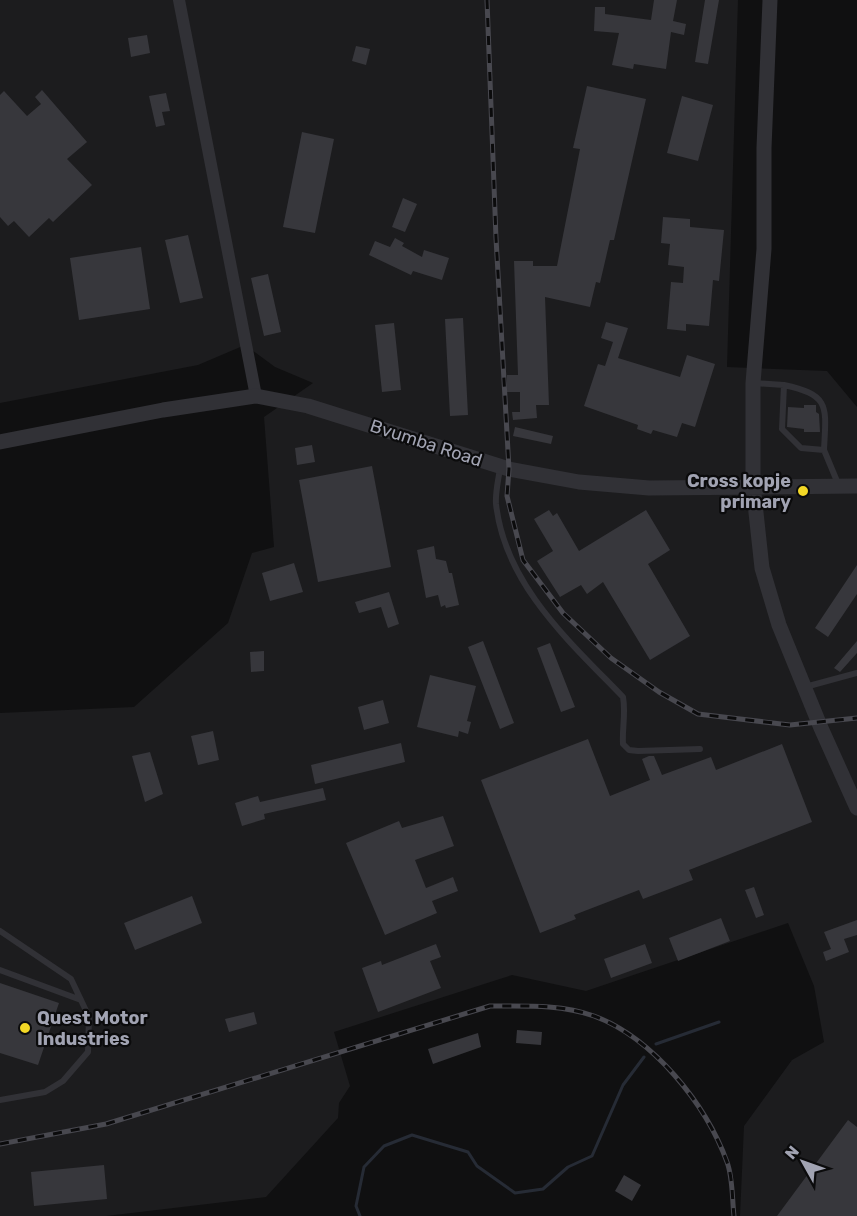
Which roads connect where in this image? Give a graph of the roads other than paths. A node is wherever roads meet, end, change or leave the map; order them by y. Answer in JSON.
{"nodes":[{"id":1,"x":179,"y":0,"type":"edge"},
{"id":2,"x":770,"y":0,"type":"edge"},
{"id":3,"x":753,"y":383,"type":"junction"},
{"id":4,"x":784,"y":385,"type":"junction"},
{"id":5,"x":256,"y":396,"type":"junction"},
{"id":6,"x":0,"y":442,"type":"edge"},
{"id":7,"x":824,"y":450,"type":"junction"},
{"id":8,"x":500,"y":466,"type":"junction"},
{"id":9,"x":753,"y":485,"type":"junction"},
{"id":10,"x":839,"y":486,"type":"junction"},
{"id":11,"x":857,"y":486,"type":"edge"},
{"id":12,"x":857,"y":673,"type":"edge"},
{"id":13,"x":804,"y":687,"type":"junction"},
{"id":14,"x":700,"y":749,"type":"dead end"},
{"id":15,"x":857,"y":808,"type":"edge"},
{"id":16,"x":0,"y":931,"type":"edge"},
{"id":17,"x":0,"y":970,"type":"edge"},
{"id":18,"x":81,"y":1000,"type":"junction"},
{"id":19,"x":0,"y":1100,"type":"edge"}],
"edges":[{"from":1,"to":5,"type":"street"},
{"from":2,"to":3,"type":"street"},
{"from":3,"to":4,"type":"lane"},
{"from":3,"to":9,"type":"street"},
{"from":4,"to":7,"type":"lane"},
{"from":4,"to":7,"type":"lane"},
{"from":5,"to":6,"type":"street","name":"Bvumba Road"},
{"from":5,"to":8,"type":"street","name":"Bvumba Road"},
{"from":7,"to":10,"type":"lane"},
{"from":8,"to":9,"type":"street","name":"Bvumba Road"},
{"from":8,"to":14,"type":"lane"},
{"from":9,"to":10,"type":"street","name":"Bvumba Road"},
{"from":9,"to":13,"type":"street"},
{"from":10,"to":11,"type":"street","name":"Bvumba Road"},
{"from":12,"to":13,"type":"lane"},
{"from":13,"to":15,"type":"street"},
{"from":16,"to":18,"type":"lane"},
{"from":17,"to":18,"type":"lane"},
{"from":18,"to":19,"type":"lane"}]}
